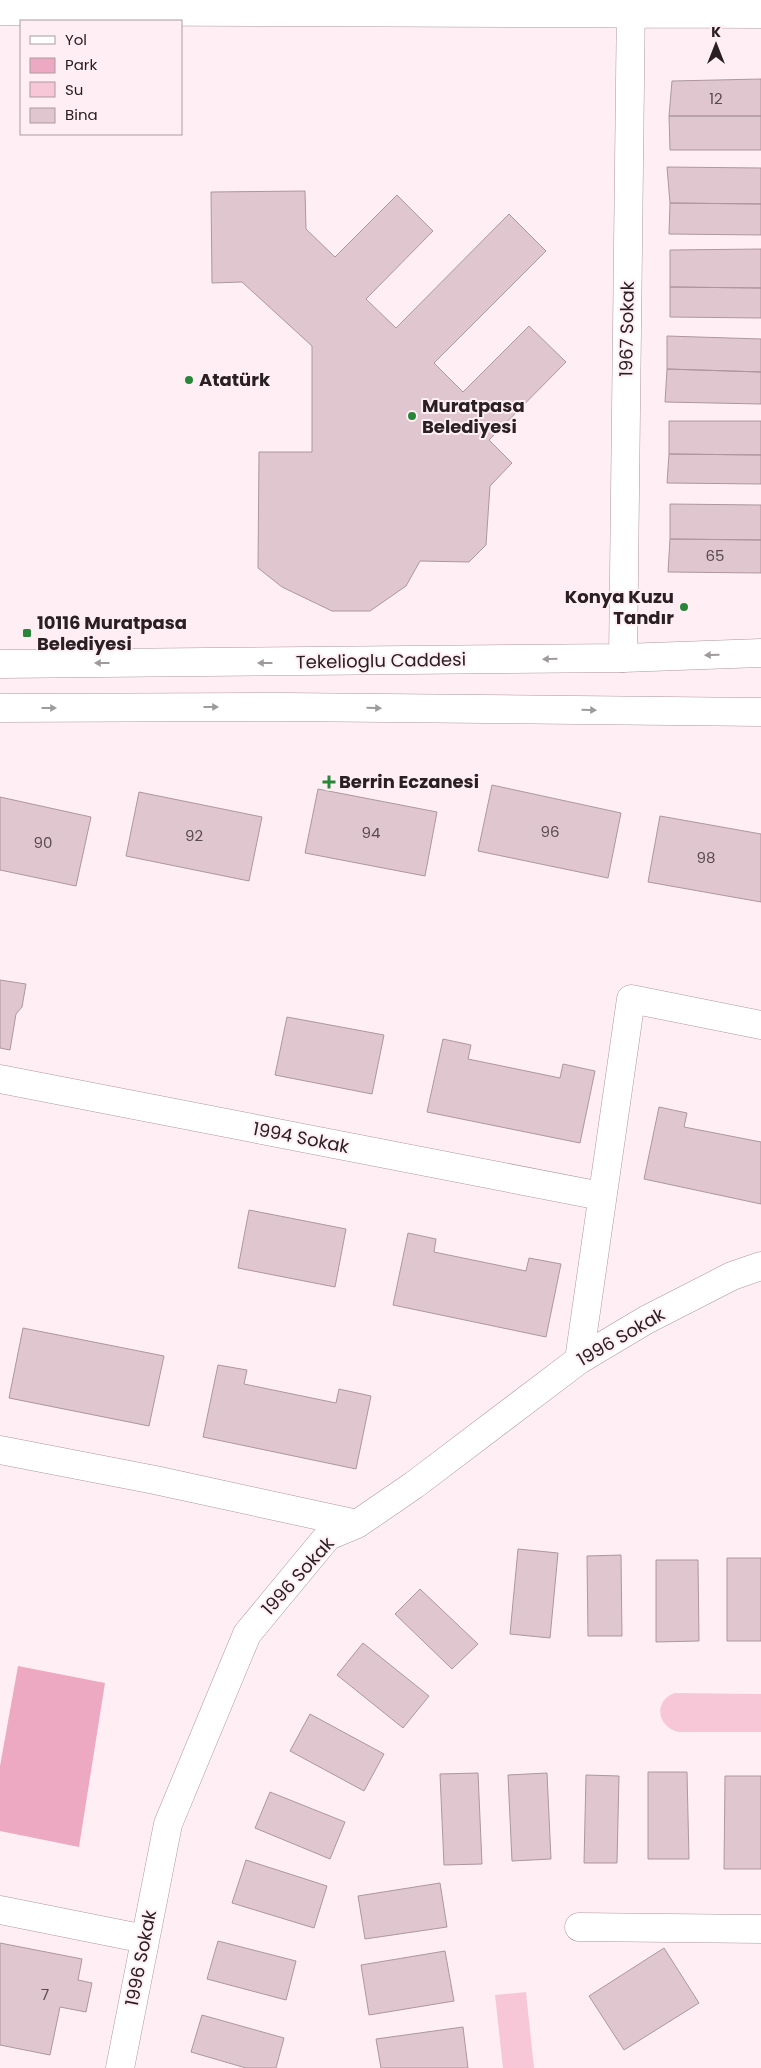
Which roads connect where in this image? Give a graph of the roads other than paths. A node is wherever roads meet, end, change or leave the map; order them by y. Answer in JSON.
{"nodes":[{"id":1,"x":631,"y":7,"type":"edge"},
{"id":2,"x":0,"y":11,"type":"edge"},
{"id":3,"x":761,"y":14,"type":"edge"},
{"id":4,"x":761,"y":653,"type":"edge"},
{"id":5,"x":623,"y":658,"type":"junction"},
{"id":6,"x":0,"y":664,"type":"edge"},
{"id":7,"x":0,"y":708,"type":"edge"},
{"id":8,"x":761,"y":712,"type":"edge"},
{"id":9,"x":761,"y":1025,"type":"edge"},
{"id":10,"x":0,"y":1079,"type":"edge"},
{"id":11,"x":601,"y":1196,"type":"junction"},
{"id":12,"x":761,"y":1266,"type":"edge"},
{"id":13,"x":579,"y":1360,"type":"junction"},
{"id":14,"x":0,"y":1450,"type":"edge"},
{"id":15,"x":357,"y":1524,"type":"junction"},
{"id":16,"x":0,"y":1910,"type":"edge"},
{"id":17,"x":579,"y":1927,"type":"dead end"},
{"id":18,"x":761,"y":1929,"type":"edge"},
{"id":19,"x":145,"y":1939,"type":"junction"},
{"id":20,"x":120,"y":2068,"type":"edge"}],
"edges":[{"from":1,"to":2,"type":"street"},
{"from":1,"to":3,"type":"street"},
{"from":1,"to":5,"type":"street","name":"1967 Sokak"},
{"from":4,"to":5,"type":"street","name":"Tekelioglu Caddesi","one_way":true},
{"from":5,"to":6,"type":"street","name":"Tekelioglu Caddesi","one_way":true},
{"from":7,"to":8,"type":"street","one_way":true},
{"from":9,"to":11,"type":"street"},
{"from":10,"to":11,"type":"street","name":"1994 Sokak"},
{"from":11,"to":13,"type":"street"},
{"from":12,"to":13,"type":"street","name":"1996 Sokak"},
{"from":13,"to":15,"type":"street","name":"1996 Sokak"},
{"from":14,"to":15,"type":"street"},
{"from":15,"to":19,"type":"street","name":"1996 Sokak"},
{"from":16,"to":19,"type":"street"},
{"from":17,"to":18,"type":"street"},
{"from":19,"to":20,"type":"street","name":"1996 Sokak"}]}
